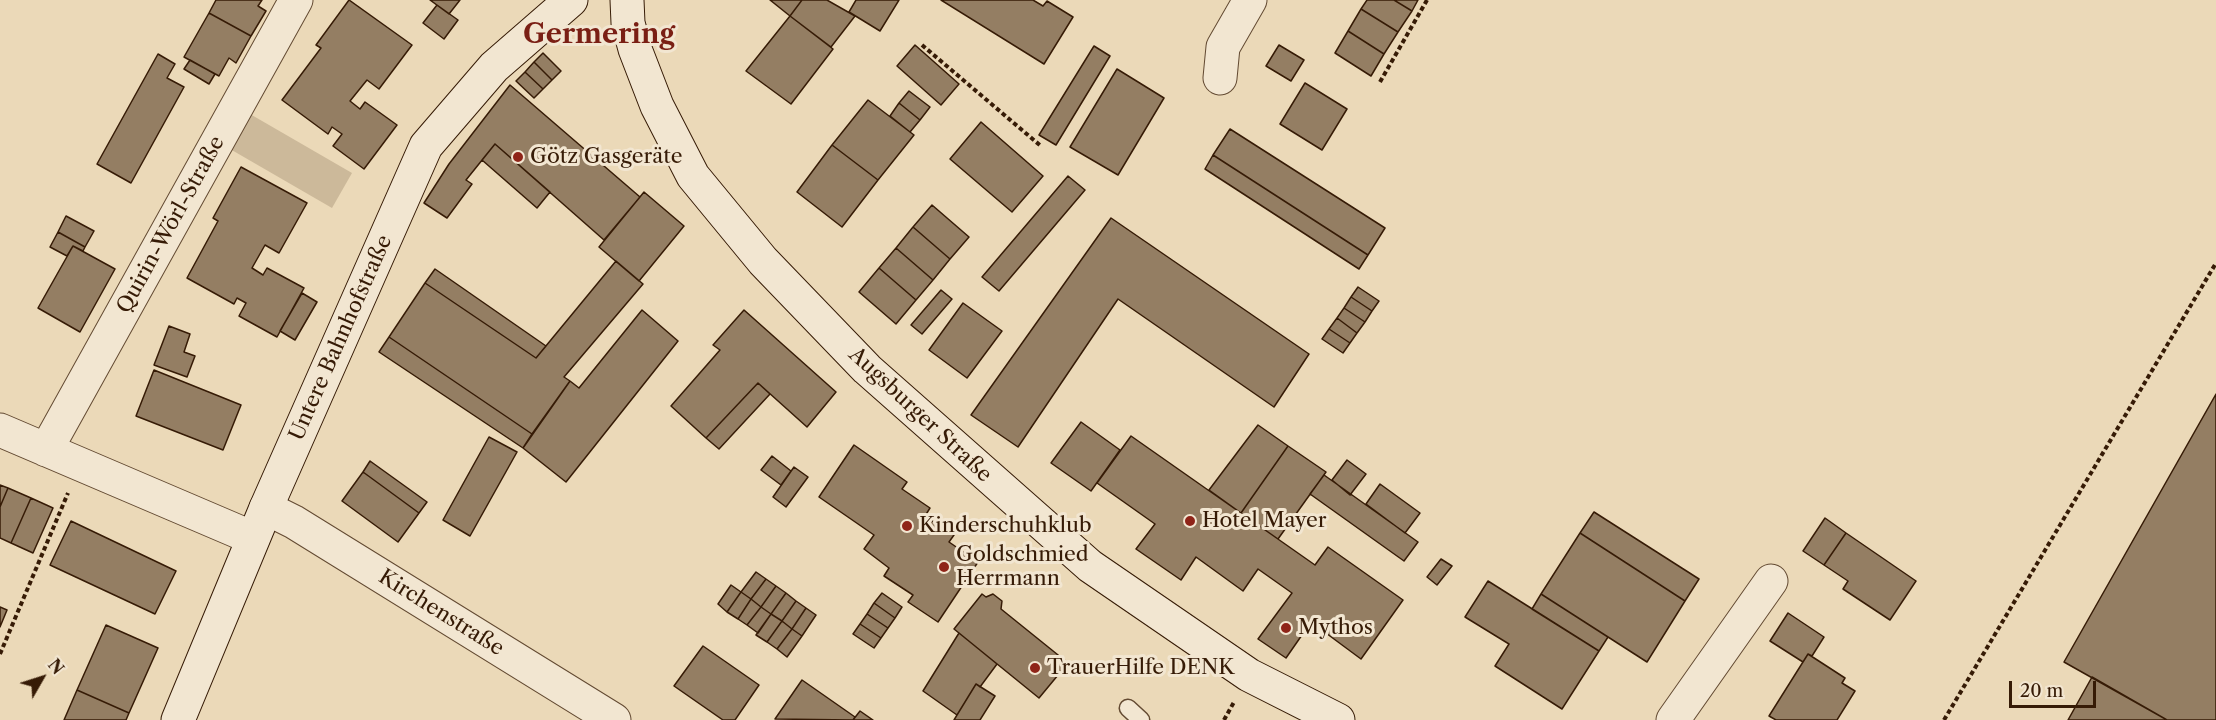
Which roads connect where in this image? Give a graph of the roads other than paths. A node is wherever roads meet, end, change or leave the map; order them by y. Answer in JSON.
{"nodes":[{"id":1,"x":296,"y":0,"type":"edge"},
{"id":2,"x":571,"y":0,"type":"edge"},
{"id":3,"x":627,"y":0,"type":"edge"},
{"id":4,"x":1250,"y":0,"type":"edge"},
{"id":5,"x":1220,"y":78,"type":"dead end"},
{"id":6,"x":0,"y":430,"type":"edge"},
{"id":7,"x":46,"y":450,"type":"junction"},
{"id":8,"x":266,"y":508,"type":"junction"},
{"id":9,"x":253,"y":538,"type":"junction"},
{"id":10,"x":1771,"y":581,"type":"dead end"},
{"id":11,"x":1128,"y":708,"type":"dead end"},
{"id":12,"x":178,"y":720,"type":"edge"},
{"id":13,"x":614,"y":720,"type":"edge"},
{"id":14,"x":1141,"y":720,"type":"edge"},
{"id":15,"x":1338,"y":720,"type":"edge"},
{"id":16,"x":1673,"y":720,"type":"edge"}],
"edges":[{"from":1,"to":7,"type":"street","name":"Quirin-Wörl-Straße"},
{"from":2,"to":8,"type":"street","name":"Untere Bahnhofstraße"},
{"from":3,"to":15,"type":"street","name":"Augsburger Straße"},
{"from":4,"to":5,"type":"street"},
{"from":6,"to":7,"type":"street"},
{"from":7,"to":9,"type":"street"},
{"from":8,"to":9,"type":"street","name":"Untere Bahnhofstraße"},
{"from":8,"to":13,"type":"street","name":"Kirchenstraße"},
{"from":9,"to":12,"type":"street","name":"Untere Bahnhofstraße"},
{"from":10,"to":16,"type":"street"},
{"from":11,"to":14,"type":"lane"}]}
